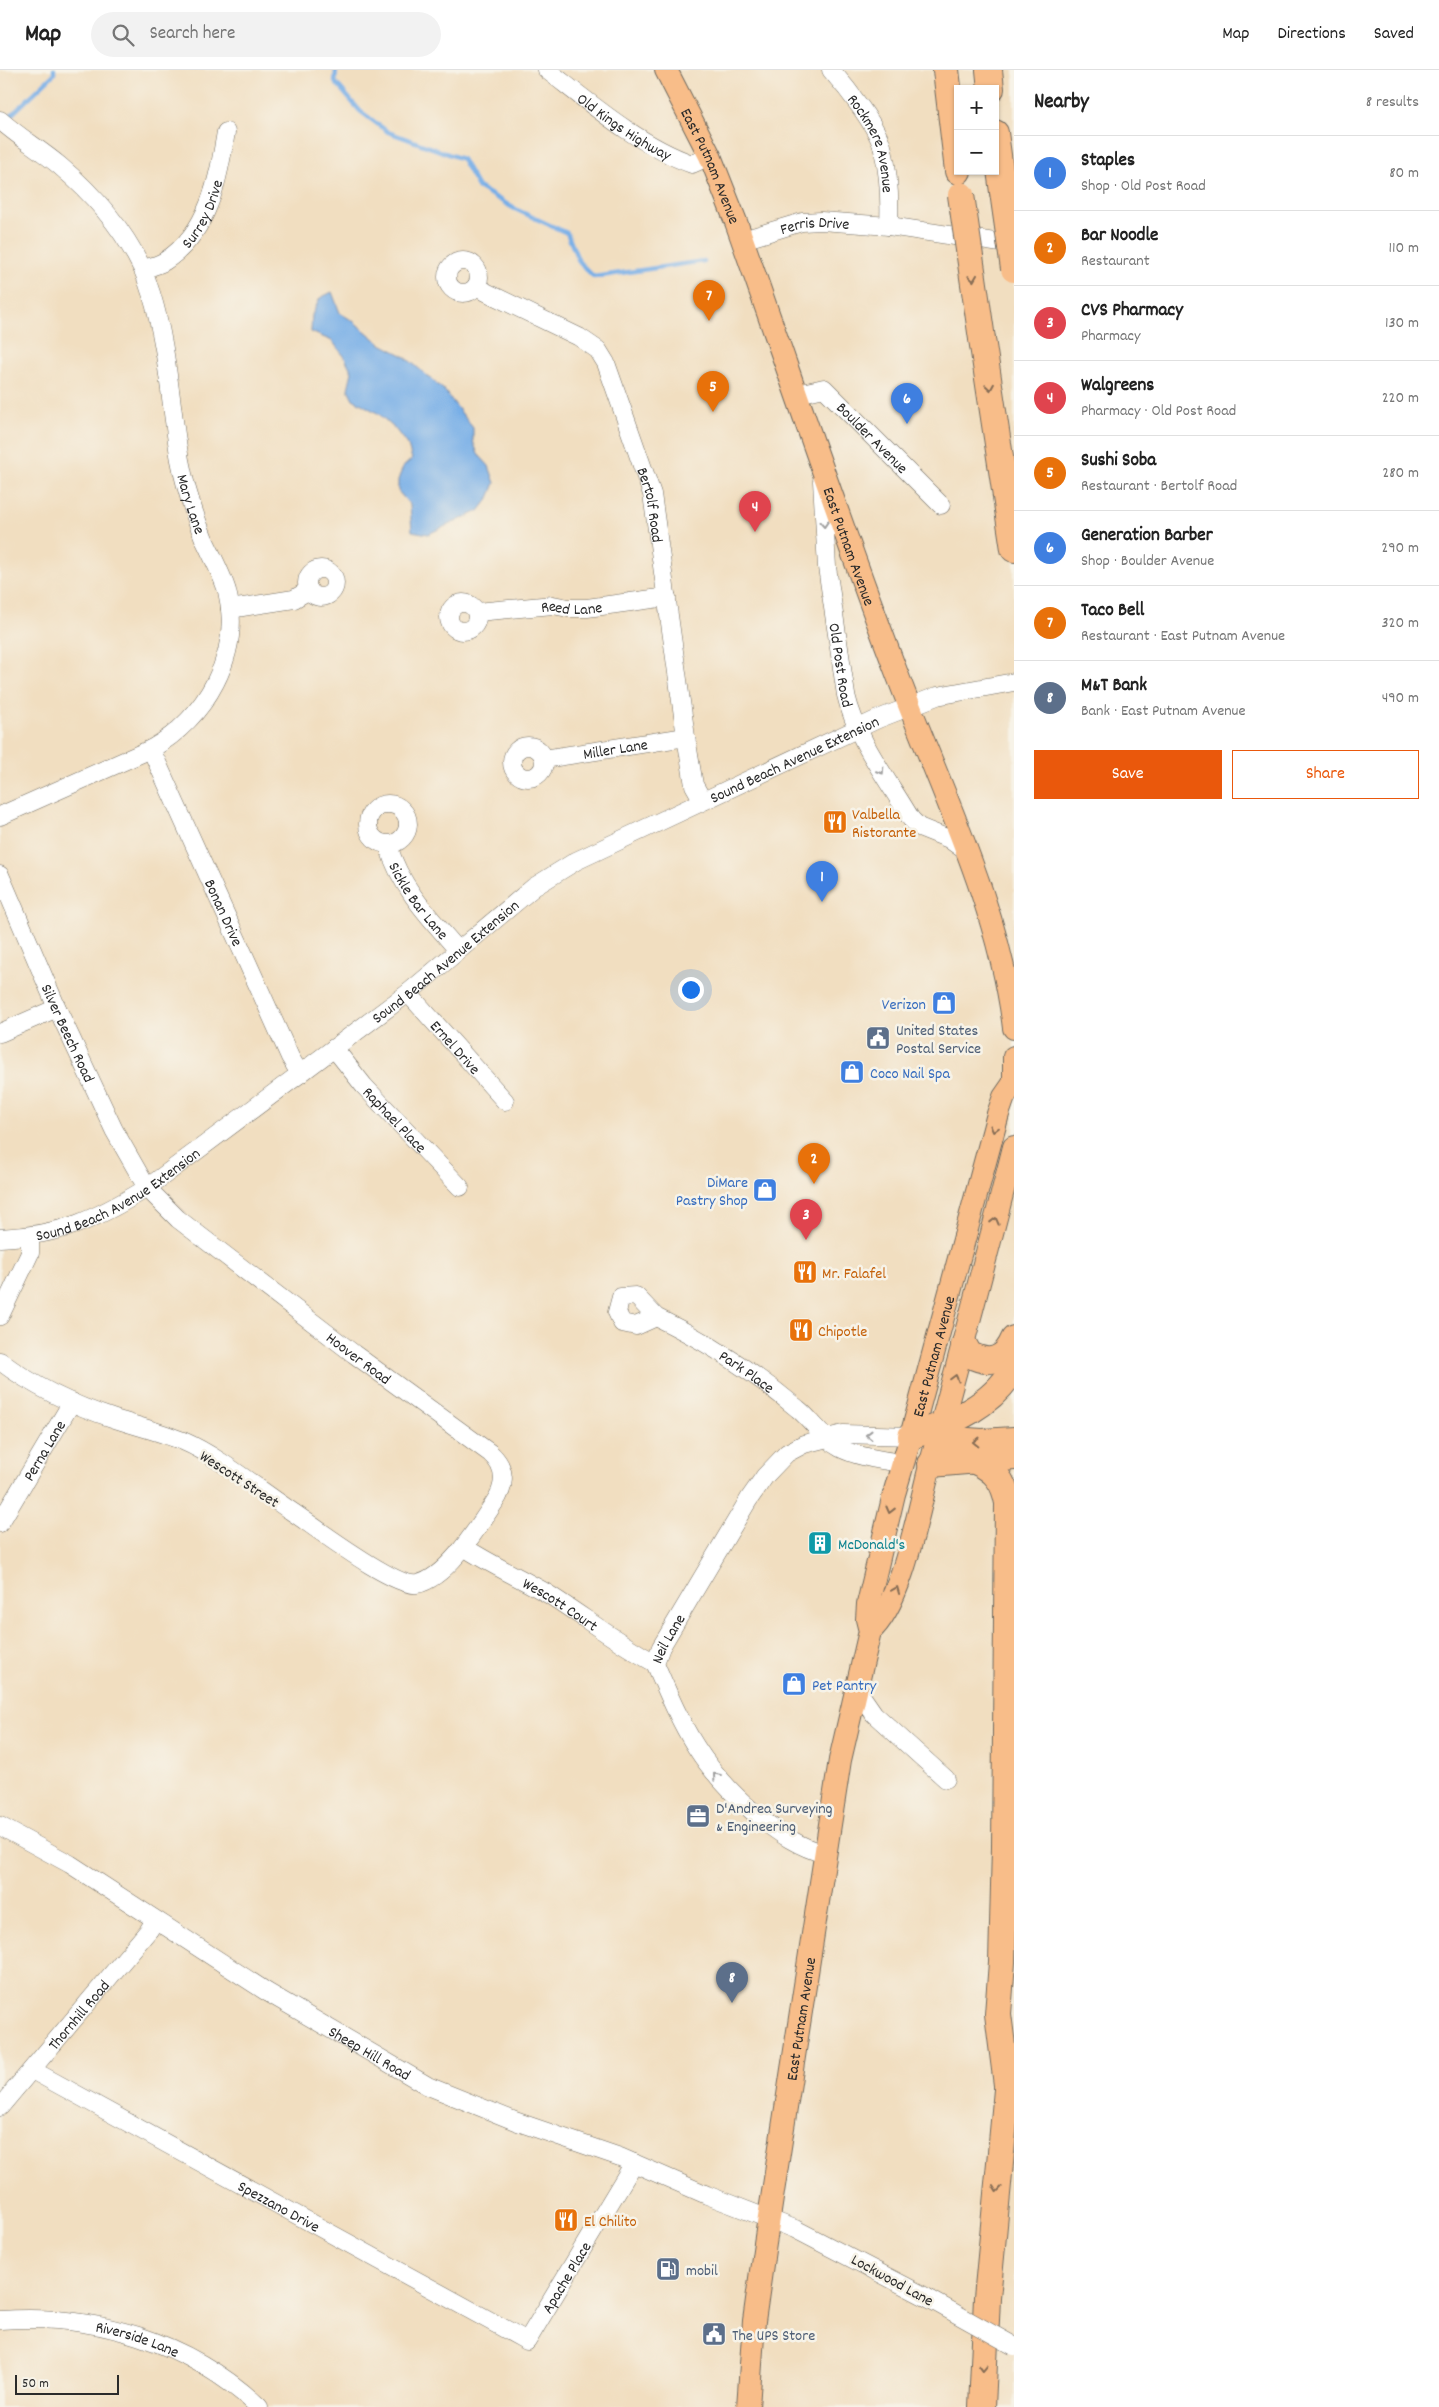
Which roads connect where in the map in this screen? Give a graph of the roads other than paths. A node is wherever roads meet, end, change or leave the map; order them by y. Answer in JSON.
{"nodes":[{"id":1,"x":547,"y":70,"type":"edge"},
{"id":2,"x":666,"y":70,"type":"edge"},
{"id":3,"x":831,"y":70,"type":"edge"},
{"id":4,"x":946,"y":70,"type":"edge"},
{"id":5,"x":989,"y":70,"type":"edge"},
{"id":6,"x":991,"y":85,"type":"edge"},
{"id":7,"x":3,"y":123,"type":"edge"},
{"id":8,"x":226,"y":132,"type":"dead end"},
{"id":9,"x":710,"y":156,"type":"junction"},
{"id":10,"x":999,"y":162,"type":"edge"},
{"id":11,"x":959,"y":179,"type":"edge"},
{"id":12,"x":889,"y":226,"type":"junction"},
{"id":13,"x":743,"y":240,"type":"junction"},
{"id":14,"x":1014,"y":245,"type":"edge"},
{"id":15,"x":143,"y":268,"type":"junction"},
{"id":16,"x":1014,"y":269,"type":"edge"},
{"id":17,"x":477,"y":285,"type":"dead end"},
{"id":18,"x":798,"y":394,"type":"junction"},
{"id":19,"x":820,"y":458,"type":"junction"},
{"id":20,"x":941,"y":505,"type":"dead end"},
{"id":21,"x":1014,"y":549,"type":"edge"},
{"id":22,"x":309,"y":590,"type":"dead end"},
{"id":23,"x":667,"y":597,"type":"junction"},
{"id":24,"x":230,"y":609,"type":"junction"},
{"id":25,"x":477,"y":612,"type":"dead end"},
{"id":26,"x":1014,"y":682,"type":"edge"},
{"id":27,"x":909,"y":706,"type":"junction"},
{"id":28,"x":856,"y":729,"type":"junction"},
{"id":29,"x":686,"y":737,"type":"junction"},
{"id":30,"x":151,"y":750,"type":"junction"},
{"id":31,"x":544,"y":759,"type":"dead end"},
{"id":32,"x":703,"y":800,"type":"junction"},
{"id":33,"x":0,"y":816,"type":"edge"},
{"id":34,"x":388,"y":845,"type":"dead end"},
{"id":35,"x":967,"y":852,"type":"junction"},
{"id":36,"x":0,"y":875,"type":"edge"},
{"id":37,"x":458,"y":950,"type":"junction"},
{"id":38,"x":408,"y":993,"type":"junction"},
{"id":39,"x":57,"y":1008,"type":"junction"},
{"id":40,"x":1014,"y":1028,"type":"edge"},
{"id":41,"x":0,"y":1033,"type":"edge"},
{"id":42,"x":334,"y":1048,"type":"junction"},
{"id":43,"x":1014,"y":1057,"type":"edge"},
{"id":44,"x":300,"y":1074,"type":"junction"},
{"id":45,"x":1013,"y":1086,"type":"edge"},
{"id":46,"x":505,"y":1101,"type":"dead end"},
{"id":47,"x":1014,"y":1147,"type":"edge"},
{"id":48,"x":460,"y":1187,"type":"dead end"},
{"id":49,"x":147,"y":1188,"type":"junction"},
{"id":50,"x":30,"y":1236,"type":"junction"},
{"id":51,"x":0,"y":1238,"type":"edge"},
{"id":52,"x":0,"y":1316,"type":"edge"},
{"id":53,"x":656,"y":1317,"type":"dead end"},
{"id":54,"x":1014,"y":1339,"type":"edge"},
{"id":55,"x":964,"y":1345,"type":"junction"},
{"id":56,"x":0,"y":1361,"type":"edge"},
{"id":57,"x":1014,"y":1368,"type":"edge"},
{"id":58,"x":72,"y":1402,"type":"junction"},
{"id":59,"x":940,"y":1432,"type":"junction"},
{"id":60,"x":912,"y":1436,"type":"junction"},
{"id":61,"x":826,"y":1439,"type":"junction"},
{"id":62,"x":1014,"y":1440,"type":"edge"},
{"id":63,"x":1014,"y":1457,"type":"edge"},
{"id":64,"x":974,"y":1461,"type":"junction"},
{"id":65,"x":903,"y":1463,"type":"junction"},
{"id":66,"x":931,"y":1464,"type":"junction"},
{"id":67,"x":0,"y":1524,"type":"edge"},
{"id":68,"x":464,"y":1547,"type":"junction"},
{"id":69,"x":870,"y":1631,"type":"junction"},
{"id":70,"x":655,"y":1663,"type":"junction"},
{"id":71,"x":856,"y":1688,"type":"junction"},
{"id":72,"x":946,"y":1779,"type":"dead end"},
{"id":73,"x":0,"y":1826,"type":"edge"},
{"id":74,"x":825,"y":1854,"type":"junction"},
{"id":75,"x":155,"y":1920,"type":"junction"},
{"id":76,"x":1014,"y":2018,"type":"edge"},
{"id":77,"x":32,"y":2070,"type":"junction"},
{"id":78,"x":1007,"y":2085,"type":"junction"},
{"id":79,"x":0,"y":2107,"type":"edge"},
{"id":80,"x":634,"y":2162,"type":"junction"},
{"id":81,"x":769,"y":2218,"type":"junction"},
{"id":82,"x":0,"y":2320,"type":"edge"},
{"id":83,"x":527,"y":2341,"type":"joint"},
{"id":84,"x":1014,"y":2346,"type":"edge"},
{"id":85,"x":259,"y":2407,"type":"edge"},
{"id":86,"x":748,"y":2407,"type":"edge"},
{"id":87,"x":982,"y":2407,"type":"edge"}],
"edges":[{"from":1,"to":9,"type":"street","name":"Old Kings Highway"},
{"from":2,"to":9,"type":"main road","name":"East Putnam Avenue"},
{"from":3,"to":12,"type":"street","name":"Rockmere Avenue"},
{"from":4,"to":11,"type":"highway"},
{"from":5,"to":6,"type":"highway"},
{"from":7,"to":15,"type":"street","name":"Mary Lane"},
{"from":8,"to":15,"type":"street","name":"Surrey Drive"},
{"from":9,"to":13,"type":"main road","name":"East Putnam Avenue"},
{"from":10,"to":16,"type":"highway","bridge":true},
{"from":11,"to":21,"type":"highway","one_way":true,"bridge":true},
{"from":12,"to":13,"type":"street","name":"Ferris Drive"},
{"from":12,"to":14,"type":"street","name":"Ferris Drive"},
{"from":13,"to":18,"type":"main road","name":"East Putnam Avenue"},
{"from":15,"to":24,"type":"street","name":"Mary Lane"},
{"from":17,"to":23,"type":"street","name":"Bertolf Road"},
{"from":18,"to":19,"type":"main road","name":"East Putnam Avenue"},
{"from":18,"to":20,"type":"street","name":"Boulder Avenue"},
{"from":19,"to":27,"type":"main road","name":"East Putnam Avenue"},
{"from":19,"to":28,"type":"street","name":"Old Post Road","one_way":true},
{"from":22,"to":24,"type":"street"},
{"from":23,"to":25,"type":"street","name":"Reed Lane"},
{"from":23,"to":29,"type":"street","name":"Bertolf Road"},
{"from":24,"to":30,"type":"street","name":"Mary Lane"},
{"from":26,"to":27,"type":"street","name":"Sound Beach Avenue Extension"},
{"from":27,"to":28,"type":"street","name":"Sound Beach Avenue Extension"},
{"from":27,"to":35,"type":"main road","name":"East Putnam Avenue"},
{"from":28,"to":32,"type":"street","name":"Sound Beach Avenue Extension"},
{"from":28,"to":35,"type":"street","name":"Old Post Road","one_way":true},
{"from":29,"to":31,"type":"street","name":"Miller Lane"},
{"from":29,"to":32,"type":"street","name":"Bertolf Road"},
{"from":30,"to":33,"type":"street","name":"Mary Lane"},
{"from":30,"to":44,"type":"street","name":"Bonan Drive"},
{"from":32,"to":37,"type":"street","name":"Sound Beach Avenue Extension"},
{"from":34,"to":37,"type":"street","name":"Sickle Bar Lane"},
{"from":35,"to":40,"type":"main road","name":"East Putnam Avenue"},
{"from":36,"to":39,"type":"street","name":"Silver Beech Road"},
{"from":37,"to":38,"type":"street","name":"Sound Beach Avenue Extension"},
{"from":38,"to":42,"type":"street","name":"Sound Beach Avenue Extension"},
{"from":38,"to":46,"type":"street","name":"Ernel Drive"},
{"from":39,"to":41,"type":"street"},
{"from":39,"to":49,"type":"street","name":"Silver Beech Road"},
{"from":42,"to":44,"type":"street","name":"Sound Beach Avenue Extension"},
{"from":42,"to":48,"type":"street","name":"Raphael Place"},
{"from":43,"to":45,"type":"main road","name":"East Putnam Avenue"},
{"from":44,"to":49,"type":"street","name":"Sound Beach Avenue Extension"},
{"from":45,"to":60,"type":"main road","name":"East Putnam Avenue","one_way":true},
{"from":55,"to":47,"type":"main road","name":"East Putnam Avenue","one_way":true},
{"from":49,"to":50,"type":"street","name":"Sound Beach Avenue Extension"},
{"from":49,"to":68,"type":"street","name":"Hoover Road"},
{"from":50,"to":51,"type":"street","name":"Sound Beach Avenue Extension"},
{"from":50,"to":52,"type":"street"},
{"from":53,"to":61,"type":"street","name":"Park Place"},
{"from":54,"to":55,"type":"highway"},
{"from":59,"to":55,"type":"main road","name":"East Putnam Avenue","one_way":true},
{"from":56,"to":58,"type":"street","name":"Wescott Street"},
{"from":57,"to":59,"type":"highway"},
{"from":58,"to":67,"type":"street","name":"Perna Lane"},
{"from":58,"to":68,"type":"street","name":"Wescott Street"},
{"from":59,"to":60,"type":"highway"},
{"from":62,"to":59,"type":"highway","one_way":true},
{"from":59,"to":66,"type":"main road","name":"East Putnam Avenue"},
{"from":60,"to":61,"type":"street","one_way":true},
{"from":60,"to":65,"type":"main road","name":"East Putnam Avenue"},
{"from":61,"to":65,"type":"street","name":"Park Place"},
{"from":61,"to":70,"type":"street","name":"Neil Lane"},
{"from":63,"to":64,"type":"highway"},
{"from":64,"to":66,"type":"highway"},
{"from":64,"to":78,"type":"highway"},
{"from":65,"to":66,"type":"main road","name":"Park Place"},
{"from":65,"to":69,"type":"main road","name":"East Putnam Avenue","one_way":true},
{"from":69,"to":66,"type":"main road","name":"East Putnam Avenue","one_way":true},
{"from":68,"to":70,"type":"street","name":"Wescott Court"},
{"from":69,"to":71,"type":"main road","name":"East Putnam Avenue"},
{"from":74,"to":70,"type":"street","name":"Neil Lane","one_way":true},
{"from":71,"to":72,"type":"street"},
{"from":71,"to":74,"type":"main road","name":"East Putnam Avenue"},
{"from":73,"to":75,"type":"street","name":"Sheep Hill Road"},
{"from":74,"to":81,"type":"main road","name":"East Putnam Avenue"},
{"from":75,"to":77,"type":"street","name":"Thornhill Road"},
{"from":75,"to":80,"type":"street","name":"Sheep Hill Road"},
{"from":76,"to":78,"type":"highway"},
{"from":77,"to":79,"type":"street","name":"Thornhill Road"},
{"from":77,"to":83,"type":"street","name":"Spezzano Drive"},
{"from":78,"to":87,"type":"highway","one_way":true},
{"from":80,"to":81,"type":"street","name":"Sheep Hill Road"},
{"from":80,"to":83,"type":"street","name":"Apache Place"},
{"from":81,"to":84,"type":"street","name":"Lockwood Lane","bridge":true},
{"from":81,"to":86,"type":"main road","name":"East Putnam Avenue"},
{"from":82,"to":85,"type":"street","name":"Riverside Lane"}]}
